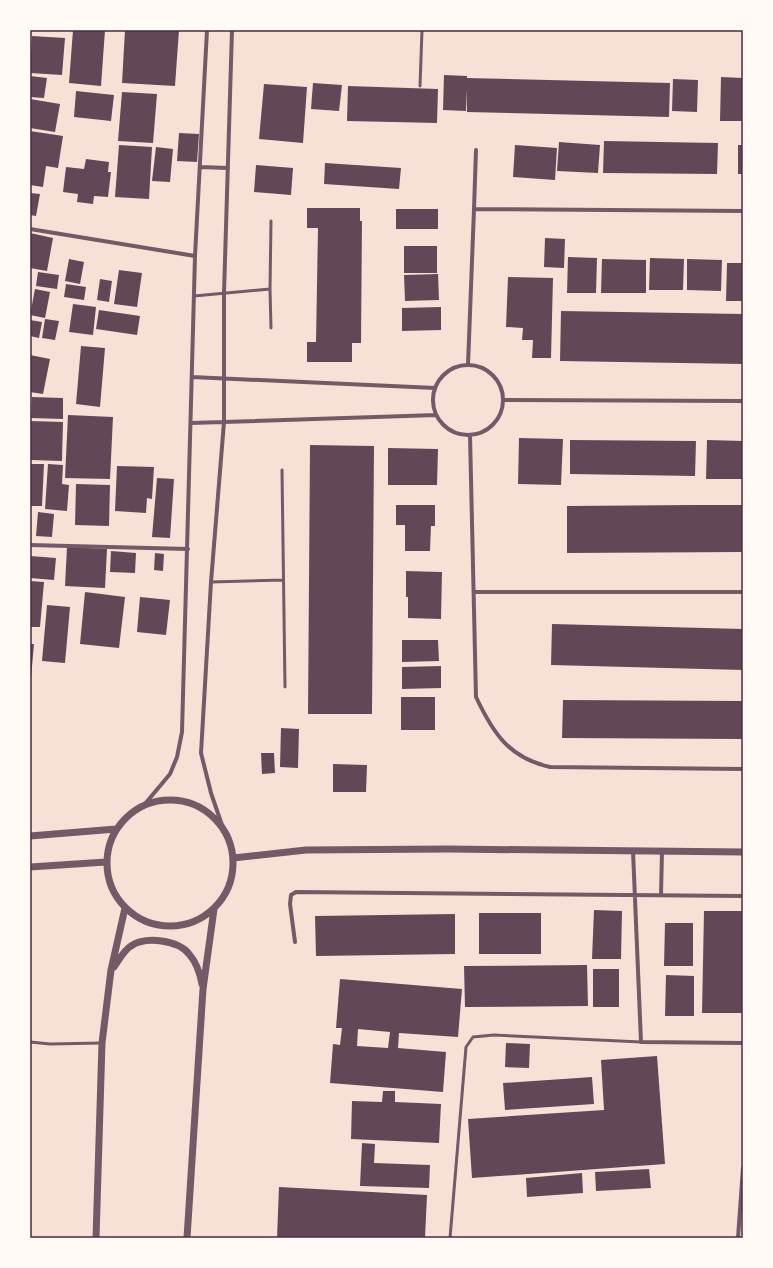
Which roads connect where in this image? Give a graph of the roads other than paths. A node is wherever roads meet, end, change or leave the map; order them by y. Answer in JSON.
{"nodes":[{"id":1,"x":207,"y":30,"type":"edge"},
{"id":2,"x":232,"y":30,"type":"edge"},
{"id":3,"x":422,"y":30,"type":"edge"},
{"id":4,"x":420,"y":86,"type":"dead end"},
{"id":5,"x":476,"y":150,"type":"dead end"},
{"id":6,"x":200,"y":167,"type":"junction"},
{"id":7,"x":228,"y":168,"type":"junction"},
{"id":8,"x":474,"y":209,"type":"junction"},
{"id":9,"x":743,"y":211,"type":"edge"},
{"id":10,"x":271,"y":221,"type":"dead end"},
{"id":11,"x":30,"y":229,"type":"edge"},
{"id":12,"x":195,"y":256,"type":"junction"},
{"id":13,"x":270,"y":289,"type":"junction"},
{"id":14,"x":224,"y":293,"type":"junction"},
{"id":15,"x":194,"y":296,"type":"junction"},
{"id":16,"x":271,"y":328,"type":"dead end"},
{"id":17,"x":468,"y":365,"type":"junction"},
{"id":18,"x":192,"y":377,"type":"junction"},
{"id":19,"x":223,"y":378,"type":"junction"},
{"id":20,"x":435,"y":388,"type":"junction"},
{"id":21,"x":503,"y":400,"type":"junction"},
{"id":22,"x":743,"y":401,"type":"edge"},
{"id":23,"x":436,"y":415,"type":"junction"},
{"id":24,"x":224,"y":422,"type":"junction"},
{"id":25,"x":191,"y":423,"type":"junction"},
{"id":26,"x":470,"y":435,"type":"junction"},
{"id":27,"x":282,"y":470,"type":"dead end"},
{"id":28,"x":30,"y":545,"type":"edge"},
{"id":29,"x":188,"y":549,"type":"junction"},
{"id":30,"x":283,"y":580,"type":"junction"},
{"id":31,"x":211,"y":582,"type":"junction"},
{"id":32,"x":474,"y":592,"type":"junction"},
{"id":33,"x":743,"y":592,"type":"edge"},
{"id":34,"x":285,"y":687,"type":"dead end"},
{"id":35,"x":743,"y":769,"type":"edge"},
{"id":36,"x":144,"y":806,"type":"junction"},
{"id":37,"x":116,"y":829,"type":"junction"},
{"id":38,"x":224,"y":831,"type":"junction"},
{"id":39,"x":30,"y":836,"type":"edge"},
{"id":40,"x":633,"y":851,"type":"junction"},
{"id":41,"x":662,"y":851,"type":"junction"},
{"id":42,"x":743,"y":852,"type":"edge"},
{"id":43,"x":233,"y":858,"type":"junction"},
{"id":44,"x":106,"y":862,"type":"junction"},
{"id":45,"x":30,"y":867,"type":"edge"},
{"id":46,"x":635,"y":894,"type":"junction"},
{"id":47,"x":661,"y":895,"type":"junction"},
{"id":48,"x":743,"y":896,"type":"edge"},
{"id":49,"x":125,"y":908,"type":"junction"},
{"id":50,"x":214,"y":909,"type":"junction"},
{"id":51,"x":295,"y":942,"type":"dead end"},
{"id":52,"x":111,"y":970,"type":"junction"},
{"id":53,"x":203,"y":988,"type":"junction"},
{"id":54,"x":30,"y":1042,"type":"edge"},
{"id":55,"x":102,"y":1042,"type":"junction"},
{"id":56,"x":641,"y":1042,"type":"junction"},
{"id":57,"x":743,"y":1043,"type":"edge"},
{"id":58,"x":743,"y":1168,"type":"edge"},
{"id":59,"x":96,"y":1238,"type":"edge"},
{"id":60,"x":187,"y":1238,"type":"edge"},
{"id":61,"x":450,"y":1238,"type":"edge"},
{"id":62,"x":738,"y":1238,"type":"edge"}],
"edges":[{"from":1,"to":6,"type":"street"},
{"from":2,"to":7,"type":"street"},
{"from":3,"to":4,"type":"lane"},
{"from":5,"to":8,"type":"street"},
{"from":6,"to":7,"type":"street"},
{"from":6,"to":12,"type":"street"},
{"from":7,"to":14,"type":"street"},
{"from":8,"to":9,"type":"street"},
{"from":8,"to":17,"type":"street"},
{"from":10,"to":13,"type":"lane"},
{"from":11,"to":12,"type":"street"},
{"from":12,"to":15,"type":"street"},
{"from":13,"to":14,"type":"lane"},
{"from":13,"to":16,"type":"lane"},
{"from":14,"to":15,"type":"lane"},
{"from":14,"to":19,"type":"street"},
{"from":15,"to":18,"type":"street"},
{"from":17,"to":20,"type":"street"},
{"from":17,"to":21,"type":"street"},
{"from":18,"to":19,"type":"street"},
{"from":18,"to":25,"type":"street"},
{"from":19,"to":20,"type":"street"},
{"from":19,"to":24,"type":"street"},
{"from":20,"to":23,"type":"street"},
{"from":21,"to":22,"type":"street"},
{"from":21,"to":26,"type":"street"},
{"from":23,"to":24,"type":"street"},
{"from":23,"to":26,"type":"street"},
{"from":24,"to":25,"type":"street"},
{"from":24,"to":31,"type":"street"},
{"from":25,"to":29,"type":"street"},
{"from":26,"to":32,"type":"street"},
{"from":27,"to":30,"type":"lane"},
{"from":28,"to":29,"type":"street"},
{"from":29,"to":36,"type":"street"},
{"from":30,"to":31,"type":"lane"},
{"from":30,"to":34,"type":"lane"},
{"from":31,"to":38,"type":"street"},
{"from":32,"to":33,"type":"street"},
{"from":32,"to":35,"type":"street"},
{"from":36,"to":37,"type":"street"},
{"from":36,"to":38,"type":"street"},
{"from":37,"to":39,"type":"street"},
{"from":37,"to":44,"type":"street"},
{"from":38,"to":43,"type":"street"},
{"from":40,"to":41,"type":"street"},
{"from":40,"to":43,"type":"street"},
{"from":40,"to":46,"type":"street"},
{"from":41,"to":42,"type":"street"},
{"from":41,"to":47,"type":"street"},
{"from":43,"to":50,"type":"street"},
{"from":44,"to":45,"type":"street"},
{"from":44,"to":49,"type":"street"},
{"from":46,"to":47,"type":"street"},
{"from":46,"to":51,"type":"street"},
{"from":46,"to":56,"type":"street"},
{"from":47,"to":48,"type":"street"},
{"from":49,"to":50,"type":"street"},
{"from":49,"to":52,"type":"street"},
{"from":50,"to":53,"type":"street"},
{"from":52,"to":53,"type":"street"},
{"from":52,"to":55,"type":"street"},
{"from":53,"to":60,"type":"street"},
{"from":54,"to":55,"type":"lane"},
{"from":55,"to":59,"type":"street"},
{"from":56,"to":57,"type":"street"},
{"from":56,"to":61,"type":"lane"},
{"from":58,"to":62,"type":"street"}]}
